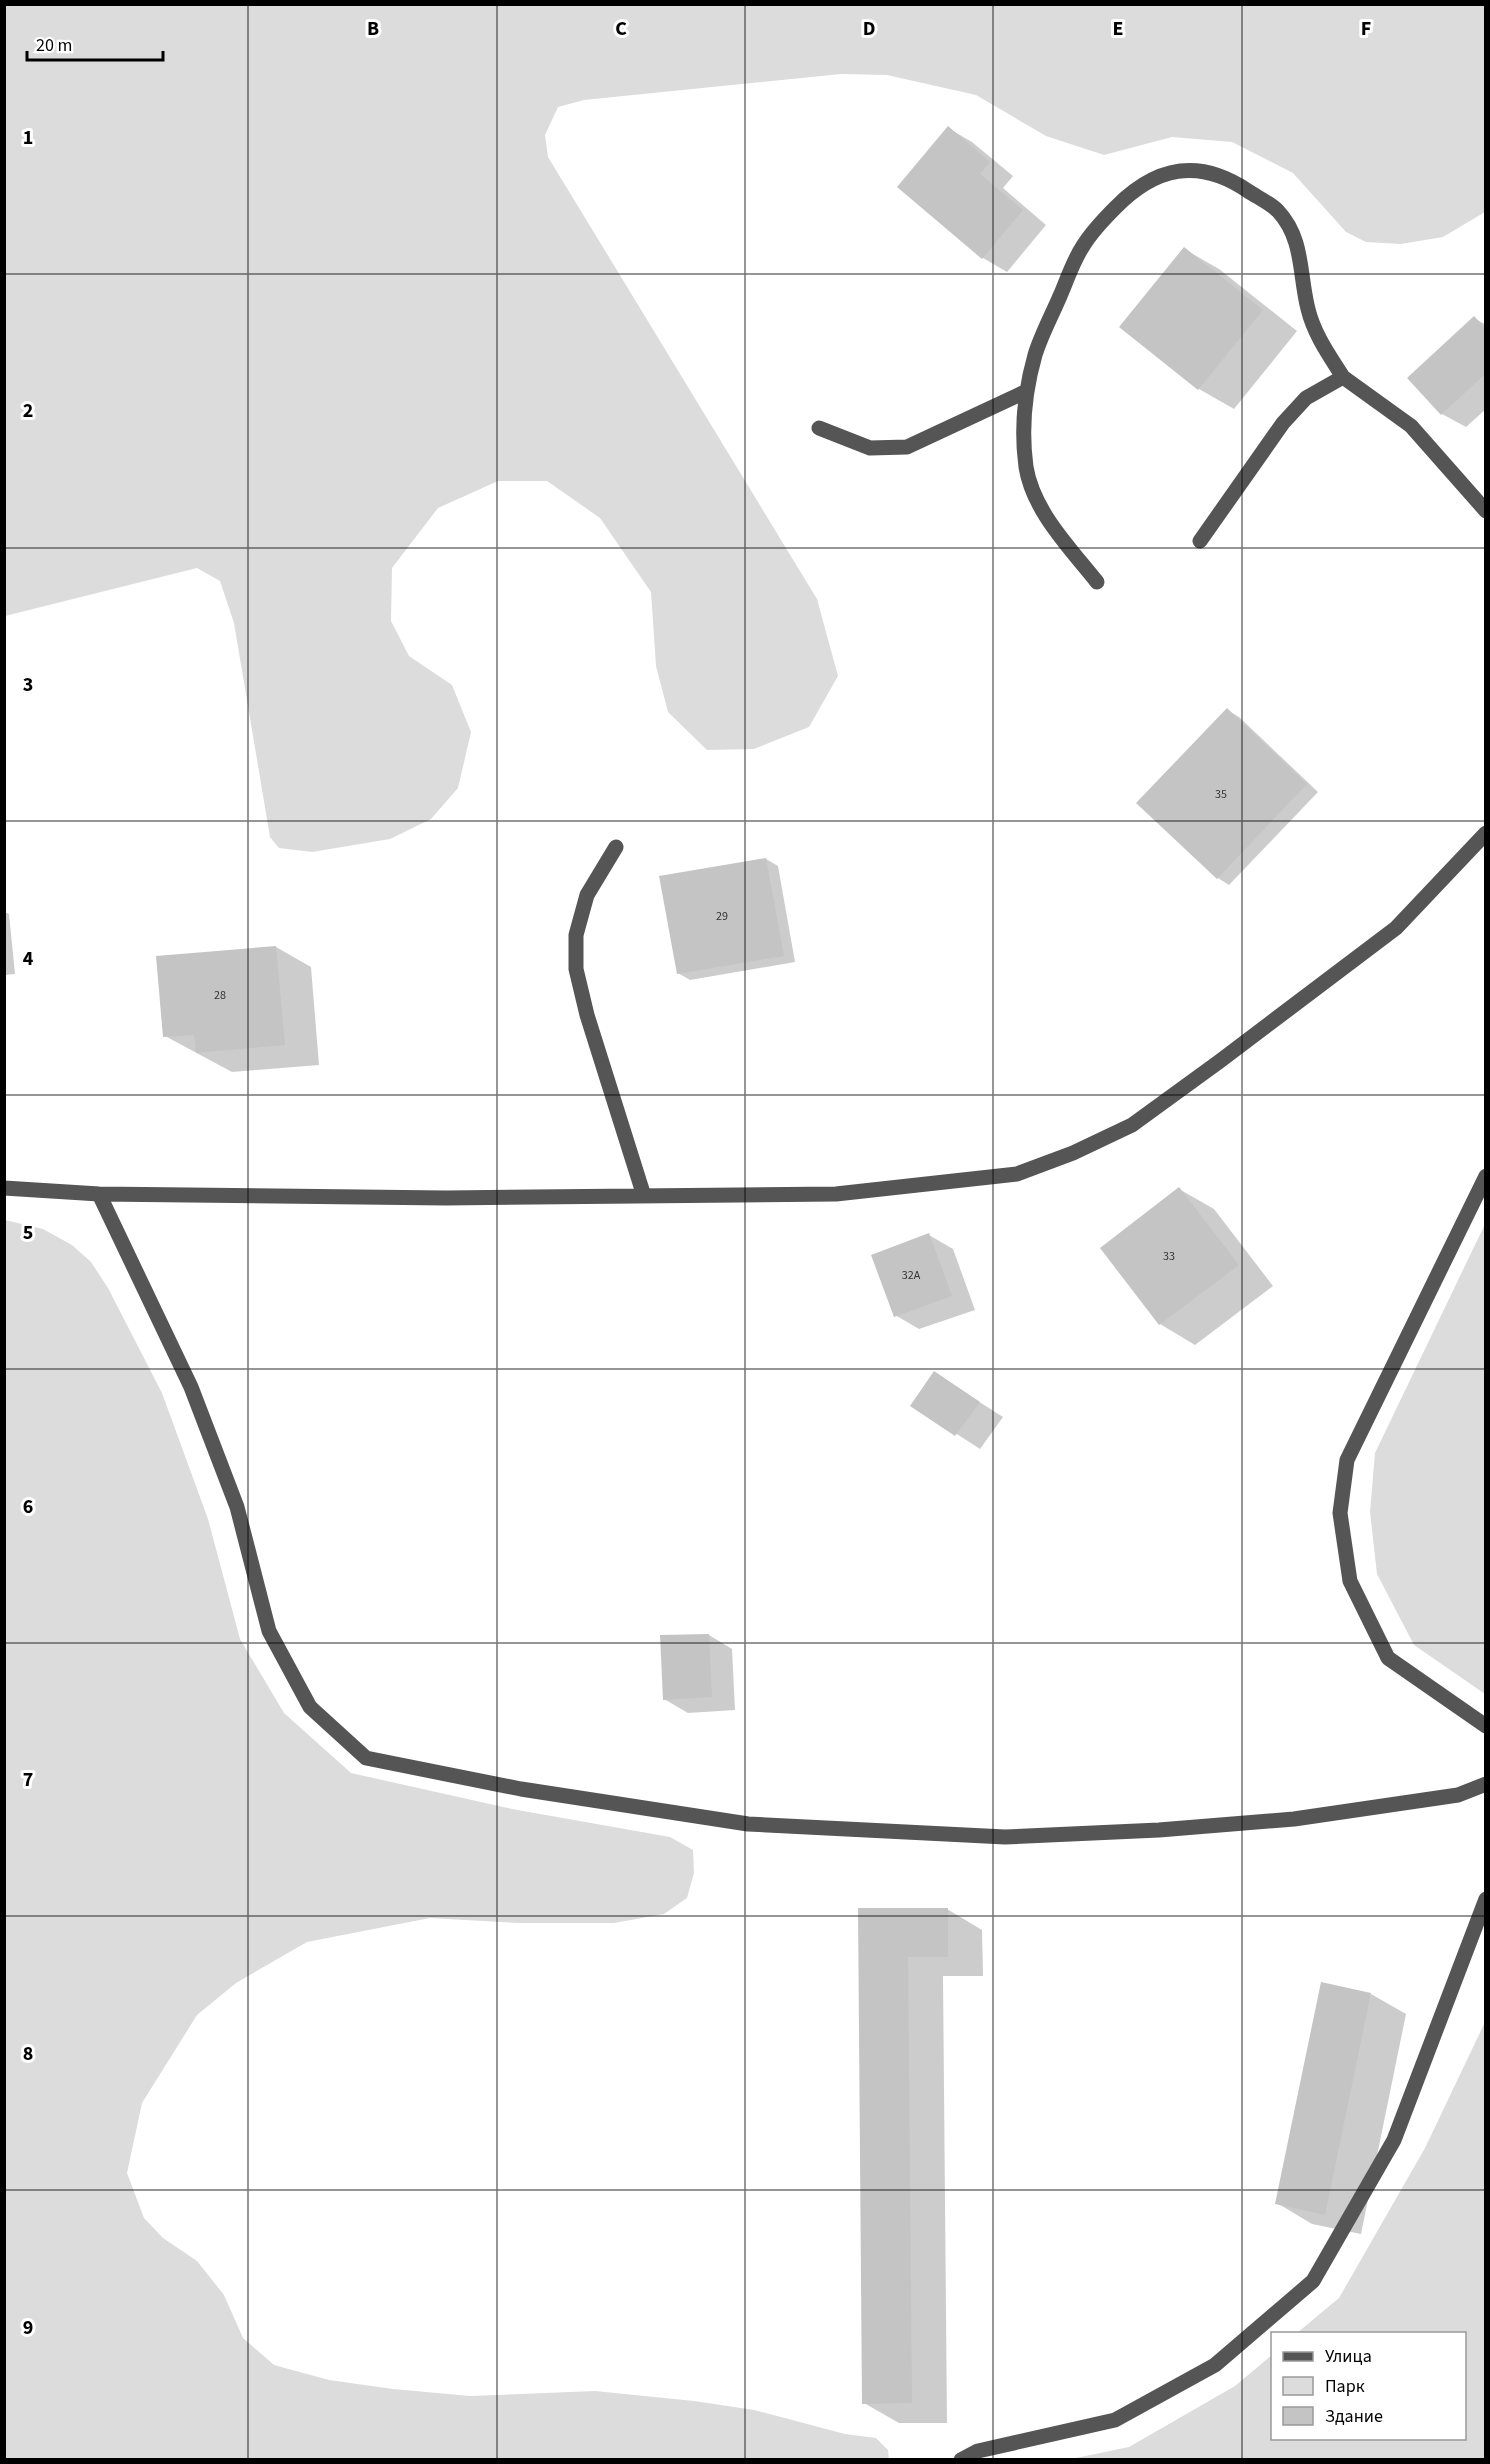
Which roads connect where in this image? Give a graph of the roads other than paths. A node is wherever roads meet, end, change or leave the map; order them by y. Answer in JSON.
{"nodes":[{"id":1,"x":1343,"y":377,"type":"junction"},
{"id":2,"x":1027,"y":391,"type":"junction"},
{"id":3,"x":819,"y":428,"type":"dead end"},
{"id":4,"x":1485,"y":511,"type":"edge"},
{"id":5,"x":1200,"y":541,"type":"dead end"},
{"id":6,"x":1097,"y":582,"type":"dead end"},
{"id":7,"x":1485,"y":834,"type":"edge"},
{"id":8,"x":616,"y":847,"type":"dead end"},
{"id":9,"x":1485,"y":1176,"type":"edge"},
{"id":10,"x":4,"y":1188,"type":"edge"},
{"id":11,"x":99,"y":1194,"type":"junction"},
{"id":12,"x":644,"y":1196,"type":"junction"},
{"id":13,"x":1485,"y":1726,"type":"edge"},
{"id":14,"x":1485,"y":1784,"type":"edge"},
{"id":15,"x":1485,"y":1899,"type":"edge"},
{"id":16,"x":961,"y":2460,"type":"edge"}],
"edges":[{"from":1,"to":2,"type":"street"},
{"from":1,"to":4,"type":"street"},
{"from":1,"to":5,"type":"street"},
{"from":2,"to":3,"type":"street"},
{"from":2,"to":6,"type":"street"},
{"from":7,"to":12,"type":"street"},
{"from":8,"to":12,"type":"street"},
{"from":9,"to":13,"type":"street"},
{"from":10,"to":11,"type":"street"},
{"from":11,"to":12,"type":"street"},
{"from":11,"to":14,"type":"street"},
{"from":15,"to":16,"type":"street"}]}
